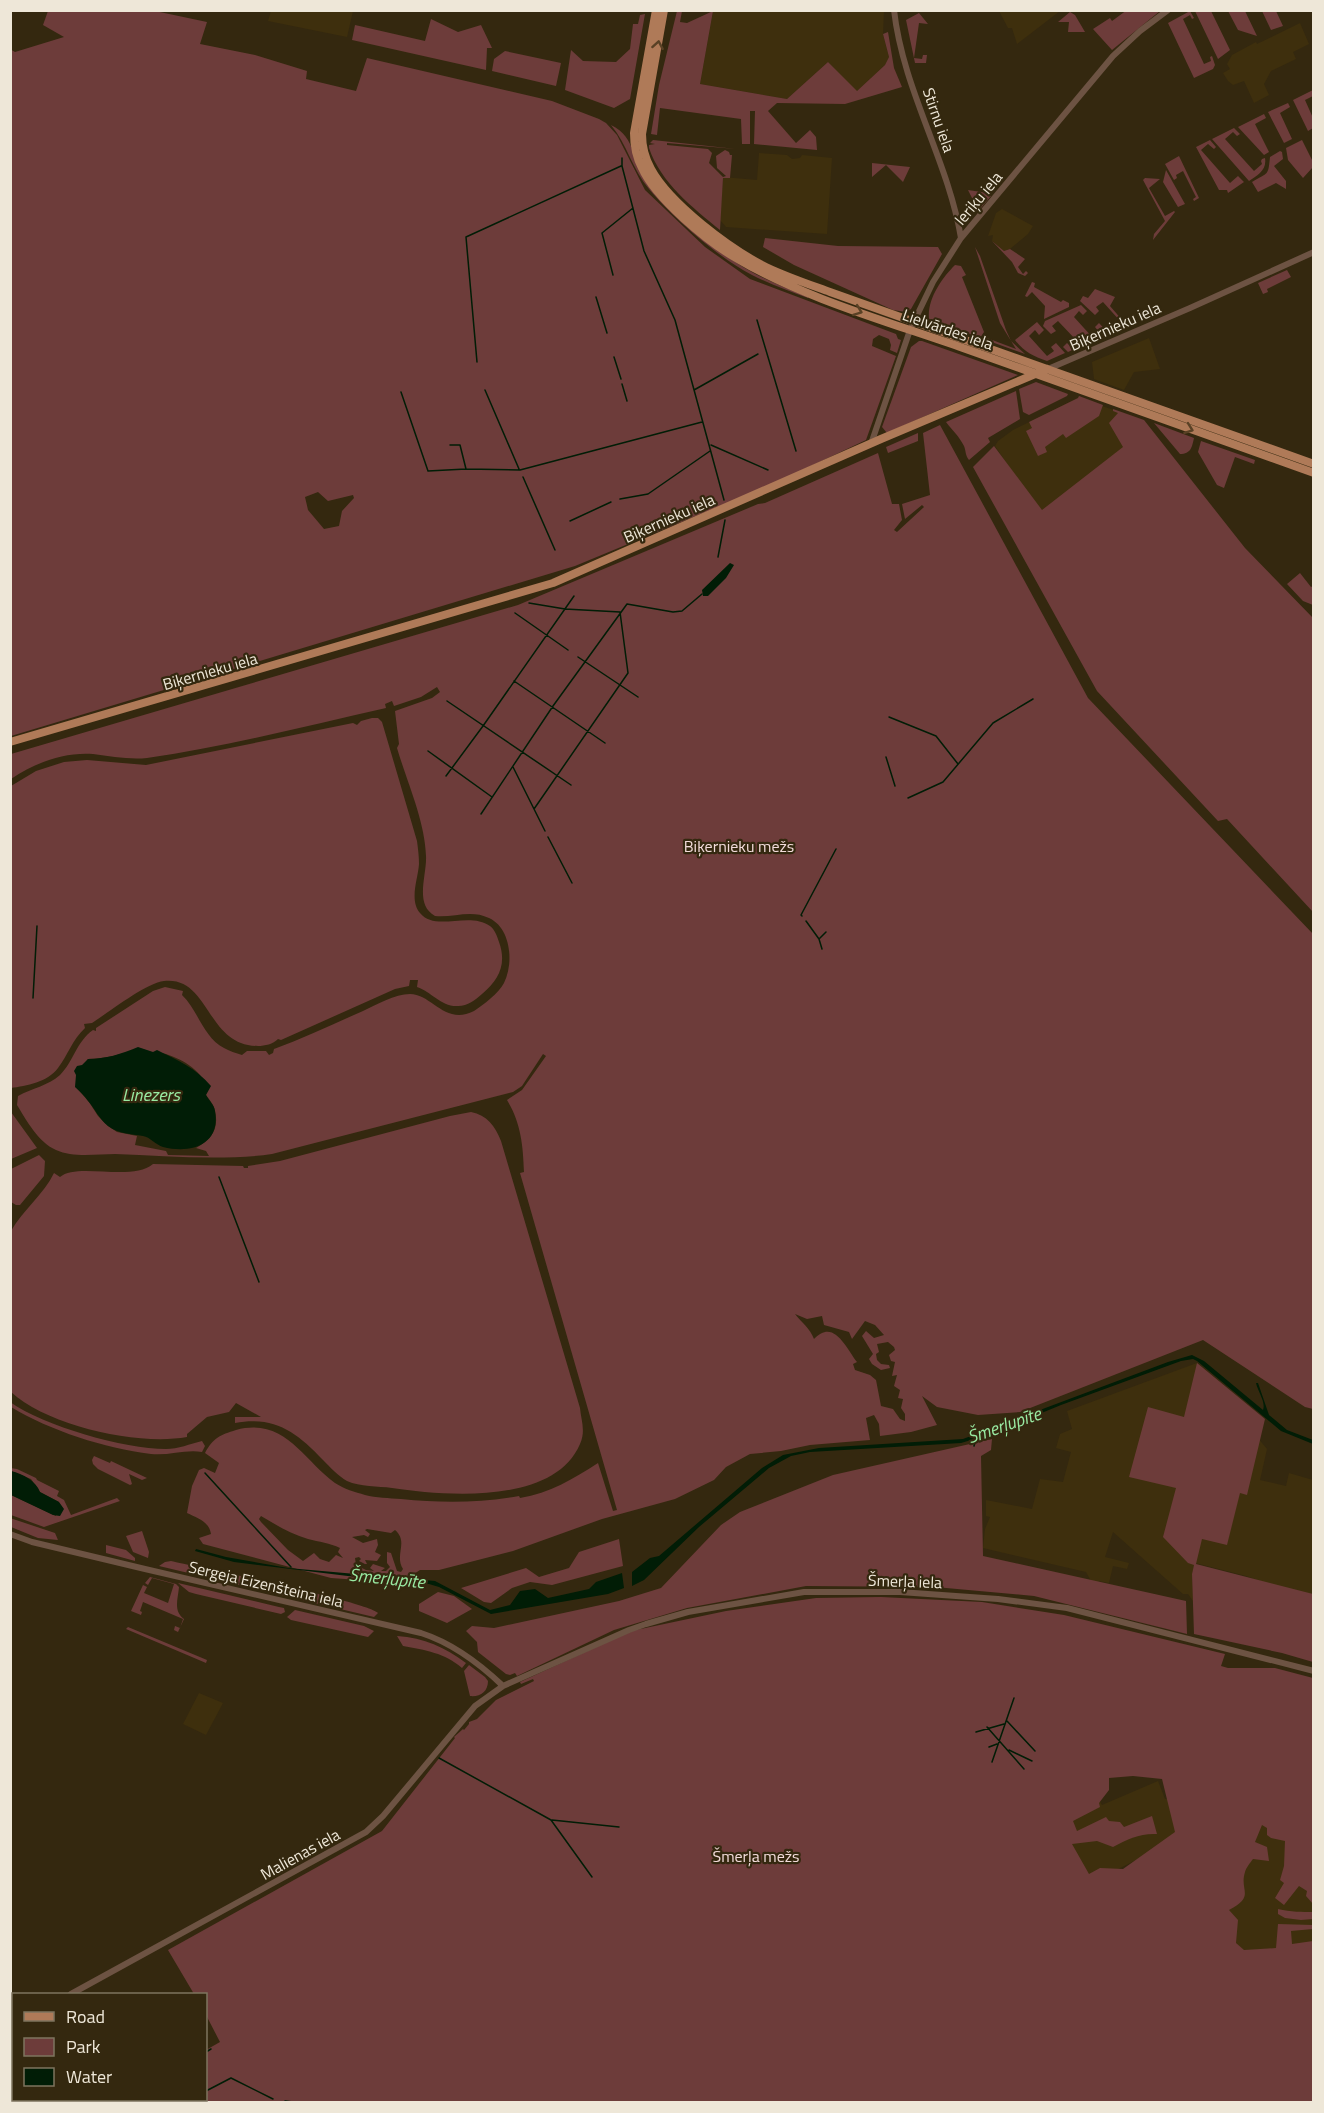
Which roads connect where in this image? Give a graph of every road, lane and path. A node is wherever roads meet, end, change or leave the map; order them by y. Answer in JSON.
{"nodes":[{"id":1,"x":656,"y":10,"type":"edge"},
{"id":2,"x":664,"y":10,"type":"edge"},
{"id":3,"x":894,"y":10,"type":"edge"},
{"id":4,"x":1168,"y":10,"type":"edge"},
{"id":5,"x":648,"y":78,"type":"junction"},
{"id":6,"x":638,"y":134,"type":"junction"},
{"id":7,"x":961,"y":238,"type":"junction"},
{"id":8,"x":1314,"y":252,"type":"edge"},
{"id":9,"x":914,"y":321,"type":"junction"},
{"id":10,"x":910,"y":330,"type":"junction"},
{"id":11,"x":1047,"y":369,"type":"junction"},
{"id":12,"x":1035,"y":374,"type":"junction"},
{"id":13,"x":1115,"y":398,"type":"junction"},
{"id":14,"x":871,"y":444,"type":"junction"},
{"id":15,"x":1294,"y":462,"type":"junction"},
{"id":16,"x":1314,"y":464,"type":"edge"},
{"id":17,"x":1314,"y":473,"type":"edge"},
{"id":18,"x":10,"y":742,"type":"edge"},
{"id":19,"x":10,"y":1534,"type":"edge"},
{"id":20,"x":1314,"y":1671,"type":"edge"},
{"id":21,"x":502,"y":1686,"type":"junction"},
{"id":22,"x":75,"y":1993,"type":"edge"}],
"edges":[{"from":1,"to":5,"type":"main road"},
{"from":5,"to":2,"type":"main road","one_way":true},
{"from":3,"to":7,"type":"street","name":"Stirnu iela"},
{"from":4,"to":7,"type":"street","name":"Ieriķu iela"},
{"from":5,"to":6,"type":"main road"},
{"from":6,"to":9,"type":"main road","name":"Lielvārdes iela"},
{"from":6,"to":10,"type":"main road","name":"Lielvārdes iela","one_way":true},
{"from":7,"to":9,"type":"street","name":"Ieriķu iela"},
{"from":8,"to":11,"type":"street","name":"Biķernieku iela"},
{"from":9,"to":10,"type":"street","name":"Ieriķu iela"},
{"from":9,"to":11,"type":"main road","name":"Lielvārdes iela"},
{"from":10,"to":12,"type":"main road","name":"Lielvārdes iela"},
{"from":10,"to":14,"type":"street","name":"Ieriķu iela"},
{"from":11,"to":12,"type":"main road","name":"Biķernieku iela"},
{"from":11,"to":13,"type":"main road","name":"Lielvārdes iela"},
{"from":12,"to":13,"type":"main road","name":"Lielvārdes iela"},
{"from":12,"to":14,"type":"main road","name":"Biķernieku iela"},
{"from":13,"to":15,"type":"main road","name":"Lielvārdes iela"},
{"from":14,"to":18,"type":"main road","name":"Biķernieku iela"},
{"from":15,"to":16,"type":"main road","name":"Lielvārdes iela"},
{"from":15,"to":17,"type":"main road","name":"Lielvārdes iela"},
{"from":19,"to":21,"type":"street","name":"Sergeja Eizenšteina iela"},
{"from":20,"to":21,"type":"street","name":"Šmerļa iela"},
{"from":21,"to":22,"type":"street","name":"Malienas iela"}]}
